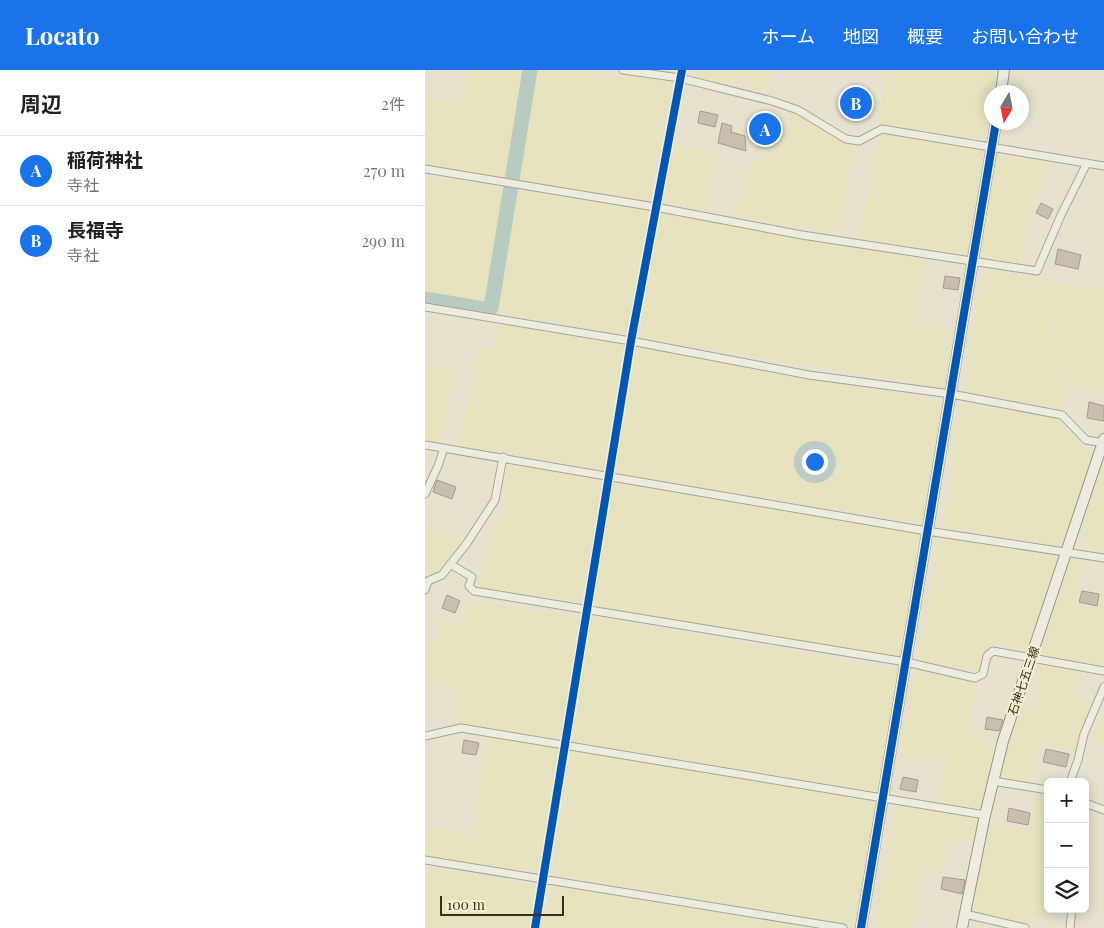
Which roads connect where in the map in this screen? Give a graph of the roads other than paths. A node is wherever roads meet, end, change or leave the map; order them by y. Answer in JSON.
{"nodes":[{"id":1,"x":623,"y":70,"type":"edge"},
{"id":2,"x":682,"y":70,"type":"edge"},
{"id":3,"x":1005,"y":70,"type":"edge"},
{"id":4,"x":681,"y":78,"type":"junction"},
{"id":5,"x":1002,"y":85,"type":"edge"},
{"id":6,"x":995,"y":130,"type":"edge"},
{"id":7,"x":992,"y":147,"type":"junction"},
{"id":8,"x":1087,"y":163,"type":"junction"},
{"id":9,"x":1104,"y":166,"type":"edge"},
{"id":10,"x":425,"y":168,"type":"edge"},
{"id":11,"x":655,"y":207,"type":"junction"},
{"id":12,"x":972,"y":260,"type":"junction"},
{"id":13,"x":425,"y":307,"type":"edge"},
{"id":14,"x":631,"y":341,"type":"junction"},
{"id":15,"x":951,"y":394,"type":"junction"},
{"id":16,"x":1103,"y":442,"type":"edge"},
{"id":17,"x":425,"y":445,"type":"edge"},
{"id":18,"x":444,"y":448,"type":"junction"},
{"id":19,"x":503,"y":457,"type":"junction"},
{"id":20,"x":609,"y":476,"type":"junction"},
{"id":21,"x":425,"y":494,"type":"edge"},
{"id":22,"x":927,"y":531,"type":"junction"},
{"id":23,"x":1068,"y":552,"type":"junction"},
{"id":24,"x":1104,"y":558,"type":"edge"},
{"id":25,"x":450,"y":564,"type":"junction"},
{"id":26,"x":425,"y":590,"type":"edge"},
{"id":27,"x":588,"y":609,"type":"junction"},
{"id":28,"x":1031,"y":658,"type":"junction"},
{"id":29,"x":906,"y":662,"type":"junction"},
{"id":30,"x":1104,"y":671,"type":"edge"},
{"id":31,"x":1104,"y":687,"type":"edge"},
{"id":32,"x":425,"y":736,"type":"edge"},
{"id":33,"x":565,"y":743,"type":"junction"},
{"id":34,"x":1072,"y":778,"type":"edge"},
{"id":35,"x":993,"y":781,"type":"junction"},
{"id":36,"x":1044,"y":789,"type":"edge"},
{"id":37,"x":883,"y":797,"type":"junction"},
{"id":38,"x":1089,"y":804,"type":"edge"},
{"id":39,"x":1104,"y":810,"type":"edge"},
{"id":40,"x":985,"y":815,"type":"junction"},
{"id":41,"x":425,"y":860,"type":"edge"},
{"id":42,"x":542,"y":880,"type":"junction"},
{"id":43,"x":1072,"y":913,"type":"edge"},
{"id":44,"x":965,"y":914,"type":"junction"},
{"id":45,"x":535,"y":928,"type":"edge"},
{"id":46,"x":843,"y":928,"type":"edge"},
{"id":47,"x":861,"y":928,"type":"edge"},
{"id":48,"x":962,"y":928,"type":"edge"},
{"id":49,"x":1025,"y":928,"type":"edge"},
{"id":50,"x":1070,"y":928,"type":"edge"}],
"edges":[{"from":1,"to":4,"type":"street"},
{"from":2,"to":4,"type":"street"},
{"from":3,"to":5,"type":"street"},
{"from":4,"to":7,"type":"street"},
{"from":4,"to":11,"type":"street"},
{"from":6,"to":7,"type":"street"},
{"from":7,"to":8,"type":"street"},
{"from":7,"to":12,"type":"street"},
{"from":8,"to":9,"type":"street"},
{"from":8,"to":12,"type":"street"},
{"from":10,"to":11,"type":"street"},
{"from":11,"to":12,"type":"street"},
{"from":11,"to":14,"type":"street"},
{"from":12,"to":15,"type":"street"},
{"from":13,"to":14,"type":"street"},
{"from":14,"to":15,"type":"street"},
{"from":14,"to":20,"type":"street"},
{"from":15,"to":16,"type":"street"},
{"from":15,"to":22,"type":"street"},
{"from":16,"to":23,"type":"street","name":"石神七五三線"},
{"from":17,"to":18,"type":"street"},
{"from":18,"to":19,"type":"street"},
{"from":18,"to":21,"type":"street"},
{"from":19,"to":20,"type":"street"},
{"from":19,"to":25,"type":"street"},
{"from":20,"to":22,"type":"street"},
{"from":20,"to":27,"type":"street"},
{"from":22,"to":23,"type":"street"},
{"from":22,"to":29,"type":"street"},
{"from":23,"to":24,"type":"street"},
{"from":23,"to":28,"type":"street","name":"石神七五三線"},
{"from":25,"to":26,"type":"street"},
{"from":25,"to":27,"type":"street"},
{"from":27,"to":29,"type":"street"},
{"from":27,"to":33,"type":"street"},
{"from":28,"to":29,"type":"street"},
{"from":28,"to":30,"type":"street"},
{"from":28,"to":35,"type":"street","name":"石神七五三線"},
{"from":29,"to":37,"type":"street"},
{"from":31,"to":34,"type":"street"},
{"from":32,"to":33,"type":"street"},
{"from":33,"to":37,"type":"street"},
{"from":33,"to":42,"type":"street"},
{"from":35,"to":36,"type":"street"},
{"from":35,"to":40,"type":"street","name":"石神七五三線"},
{"from":37,"to":40,"type":"street"},
{"from":37,"to":47,"type":"street"},
{"from":38,"to":39,"type":"street"},
{"from":40,"to":44,"type":"street","name":"石神七五三線"},
{"from":41,"to":42,"type":"street"},
{"from":42,"to":45,"type":"street"},
{"from":42,"to":46,"type":"street"},
{"from":43,"to":50,"type":"street"},
{"from":44,"to":48,"type":"street","name":"石神七五三線"},
{"from":44,"to":49,"type":"street"}]}
